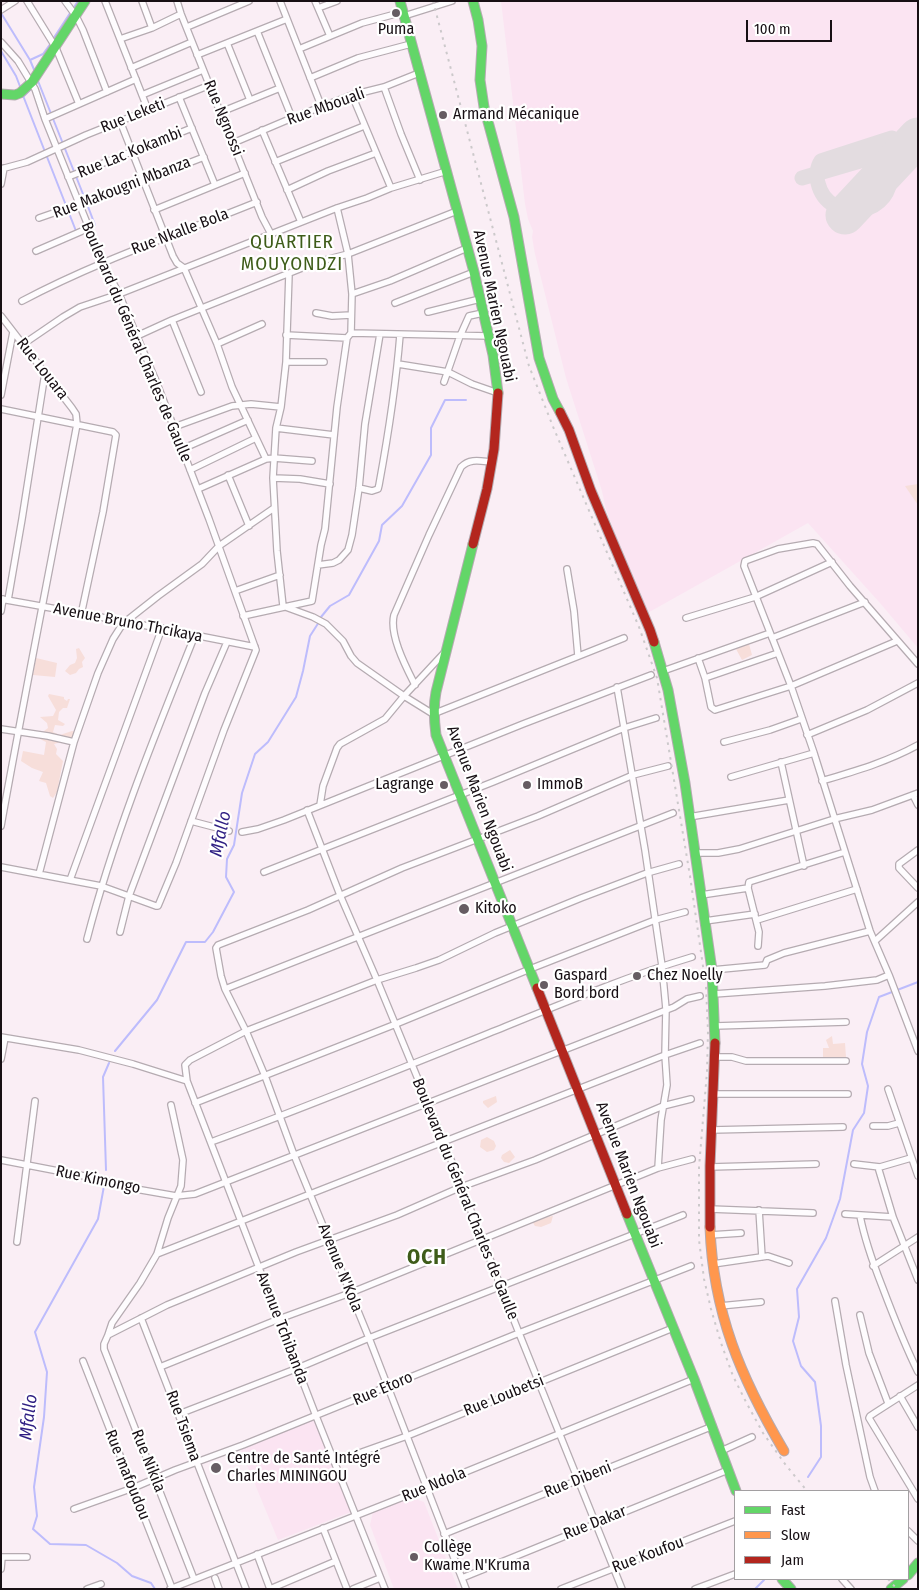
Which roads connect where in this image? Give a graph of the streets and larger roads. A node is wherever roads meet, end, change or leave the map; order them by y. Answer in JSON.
{"nodes":[{"id":1,"x":15,"y":1,"type":"edge"},
{"id":2,"x":27,"y":1,"type":"edge"},
{"id":3,"x":65,"y":1,"type":"edge"},
{"id":4,"x":85,"y":1,"type":"edge"},
{"id":5,"x":105,"y":1,"type":"edge"},
{"id":6,"x":142,"y":1,"type":"edge"},
{"id":7,"x":178,"y":1,"type":"edge"},
{"id":8,"x":249,"y":1,"type":"edge"},
{"id":9,"x":280,"y":1,"type":"edge"},
{"id":10,"x":315,"y":1,"type":"edge"},
{"id":11,"x":337,"y":1,"type":"edge"},
{"id":12,"x":400,"y":1,"type":"edge"},
{"id":13,"x":473,"y":1,"type":"edge"},
{"id":14,"x":450,"y":2,"type":"edge"},
{"id":15,"x":318,"y":8,"type":"junction"},
{"id":16,"x":1,"y":10,"type":"edge"},
{"id":17,"x":181,"y":14,"type":"junction"},
{"id":18,"x":404,"y":14,"type":"junction"},
{"id":19,"x":76,"y":16,"type":"junction"},
{"id":20,"x":287,"y":19,"type":"junction"},
{"id":21,"x":187,"y":27,"type":"junction"},
{"id":22,"x":152,"y":28,"type":"junction"},
{"id":23,"x":256,"y":31,"type":"junction"},
{"id":24,"x":330,"y":36,"type":"junction"},
{"id":25,"x":120,"y":39,"type":"junction"},
{"id":26,"x":1,"y":42,"type":"edge"},
{"id":27,"x":192,"y":42,"type":"junction"},
{"id":28,"x":227,"y":43,"type":"junction"},
{"id":29,"x":411,"y":44,"type":"junction"},
{"id":30,"x":56,"y":48,"type":"junction"},
{"id":31,"x":299,"y":49,"type":"junction"},
{"id":32,"x":197,"y":54,"type":"junction"},
{"id":33,"x":131,"y":68,"type":"junction"},
{"id":34,"x":204,"y":70,"type":"junction"},
{"id":35,"x":419,"y":73,"type":"junction"},
{"id":36,"x":310,"y":78,"type":"junction"},
{"id":37,"x":136,"y":80,"type":"junction"},
{"id":38,"x":32,"y":82,"type":"junction"},
{"id":39,"x":210,"y":85,"type":"junction"},
{"id":40,"x":384,"y":87,"type":"junction"},
{"id":41,"x":280,"y":88,"type":"junction"},
{"id":42,"x":108,"y":92,"type":"junction"},
{"id":43,"x":1,"y":94,"type":"edge"},
{"id":44,"x":142,"y":95,"type":"junction"},
{"id":45,"x":352,"y":96,"type":"junction"},
{"id":46,"x":179,"y":97,"type":"junction"},
{"id":47,"x":250,"y":100,"type":"junction"},
{"id":48,"x":79,"y":104,"type":"junction"},
{"id":49,"x":322,"y":108,"type":"junction"},
{"id":50,"x":148,"y":110,"type":"junction"},
{"id":51,"x":221,"y":112,"type":"junction"},
{"id":52,"x":292,"y":118,"type":"junction"},
{"id":53,"x":46,"y":119,"type":"junction"},
{"id":54,"x":120,"y":121,"type":"junction"},
{"id":55,"x":364,"y":126,"type":"junction"},
{"id":56,"x":192,"y":128,"type":"junction"},
{"id":57,"x":262,"y":130,"type":"junction"},
{"id":58,"x":233,"y":143,"type":"junction"},
{"id":59,"x":56,"y":147,"type":"junction"},
{"id":60,"x":131,"y":152,"type":"junction"},
{"id":61,"x":376,"y":153,"type":"junction"},
{"id":62,"x":204,"y":157,"type":"junction"},
{"id":63,"x":275,"y":162,"type":"junction"},
{"id":64,"x":3,"y":168,"type":"edge"},
{"id":65,"x":447,"y":171,"type":"junction"},
{"id":66,"x":246,"y":173,"type":"junction"},
{"id":67,"x":68,"y":177,"type":"junction"},
{"id":68,"x":143,"y":180,"type":"junction"},
{"id":69,"x":420,"y":180,"type":"junction"},
{"id":70,"x":1,"y":184,"type":"edge"},
{"id":71,"x":215,"y":185,"type":"junction"},
{"id":72,"x":391,"y":188,"type":"junction"},
{"id":73,"x":287,"y":190,"type":"junction"},
{"id":74,"x":257,"y":202,"type":"junction"},
{"id":75,"x":79,"y":205,"type":"junction"},
{"id":76,"x":337,"y":208,"type":"junction"},
{"id":77,"x":154,"y":210,"type":"junction"},
{"id":78,"x":457,"y":212,"type":"junction"},
{"id":79,"x":40,"y":218,"type":"dead end"},
{"id":80,"x":301,"y":222,"type":"junction"},
{"id":81,"x":89,"y":228,"type":"junction"},
{"id":82,"x":271,"y":234,"type":"junction"},
{"id":83,"x":165,"y":236,"type":"junction"},
{"id":84,"x":467,"y":248,"type":"junction"},
{"id":85,"x":36,"y":251,"type":"dead end"},
{"id":86,"x":348,"y":254,"type":"junction"},
{"id":87,"x":103,"y":263,"type":"junction"},
{"id":88,"x":184,"y":268,"type":"junction"},
{"id":89,"x":474,"y":272,"type":"junction"},
{"id":90,"x":289,"y":274,"type":"junction"},
{"id":91,"x":119,"y":294,"type":"junction"},
{"id":92,"x":352,"y":294,"type":"junction"},
{"id":93,"x":480,"y":299,"type":"junction"},
{"id":94,"x":22,"y":302,"type":"dead end"},
{"id":95,"x":395,"y":303,"type":"dead end"},
{"id":96,"x":201,"y":308,"type":"junction"},
{"id":97,"x":428,"y":312,"type":"dead end"},
{"id":98,"x":483,"y":312,"type":"junction"},
{"id":99,"x":316,"y":313,"type":"dead end"},
{"id":100,"x":351,"y":314,"type":"junction"},
{"id":101,"x":1,"y":316,"type":"edge"},
{"id":102,"x":172,"y":320,"type":"junction"},
{"id":103,"x":262,"y":324,"type":"dead end"},
{"id":104,"x":13,"y":332,"type":"junction"},
{"id":105,"x":380,"y":334,"type":"junction"},
{"id":106,"x":286,"y":335,"type":"junction"},
{"id":107,"x":349,"y":335,"type":"junction"},
{"id":108,"x":400,"y":335,"type":"junction"},
{"id":109,"x":137,"y":336,"type":"junction"},
{"id":110,"x":460,"y":336,"type":"junction"},
{"id":111,"x":489,"y":336,"type":"junction"},
{"id":112,"x":217,"y":344,"type":"junction"},
{"id":113,"x":22,"y":345,"type":"junction"},
{"id":114,"x":286,"y":362,"type":"junction"},
{"id":115,"x":324,"y":362,"type":"dead end"},
{"id":116,"x":398,"y":364,"type":"junction"},
{"id":117,"x":448,"y":372,"type":"junction"},
{"id":118,"x":45,"y":374,"type":"junction"},
{"id":119,"x":444,"y":382,"type":"dead end"},
{"id":120,"x":201,"y":392,"type":"dead end"},
{"id":121,"x":498,"y":393,"type":"junction"},
{"id":122,"x":1,"y":395,"type":"edge"},
{"id":123,"x":241,"y":405,"type":"junction"},
{"id":124,"x":281,"y":407,"type":"junction"},
{"id":125,"x":1,"y":409,"type":"edge"},
{"id":126,"x":39,"y":416,"type":"junction"},
{"id":127,"x":248,"y":420,"type":"junction"},
{"id":128,"x":77,"y":424,"type":"junction"},
{"id":129,"x":174,"y":426,"type":"junction"},
{"id":130,"x":276,"y":428,"type":"junction"},
{"id":131,"x":334,"y":435,"type":"junction"},
{"id":132,"x":256,"y":438,"type":"junction"},
{"id":133,"x":182,"y":449,"type":"junction"},
{"id":134,"x":274,"y":458,"type":"junction"},
{"id":135,"x":266,"y":459,"type":"junction"},
{"id":136,"x":312,"y":461,"type":"dead end"},
{"id":137,"x":492,"y":462,"type":"junction"},
{"id":138,"x":190,"y":470,"type":"junction"},
{"id":139,"x":228,"y":475,"type":"junction"},
{"id":140,"x":273,"y":478,"type":"junction"},
{"id":141,"x":330,"y":484,"type":"junction"},
{"id":142,"x":359,"y":488,"type":"junction"},
{"id":143,"x":198,"y":489,"type":"junction"},
{"id":144,"x":274,"y":508,"type":"junction"},
{"id":145,"x":249,"y":526,"type":"junction"},
{"id":146,"x":219,"y":546,"type":"junction"},
{"id":147,"x":832,"y":562,"type":"junction"},
{"id":148,"x":318,"y":565,"type":"junction"},
{"id":149,"x":567,"y":569,"type":"dead end"},
{"id":150,"x":280,"y":575,"type":"junction"},
{"id":151,"x":235,"y":591,"type":"junction"},
{"id":152,"x":755,"y":597,"type":"junction"},
{"id":153,"x":4,"y":600,"type":"edge"},
{"id":154,"x":865,"y":602,"type":"junction"},
{"id":155,"x":283,"y":606,"type":"junction"},
{"id":156,"x":43,"y":607,"type":"junction"},
{"id":157,"x":1,"y":611,"type":"edge"},
{"id":158,"x":81,"y":615,"type":"junction"},
{"id":159,"x":243,"y":616,"type":"junction"},
{"id":160,"x":686,"y":618,"type":"dead end"},
{"id":161,"x":125,"y":622,"type":"junction"},
{"id":162,"x":162,"y":628,"type":"junction"},
{"id":163,"x":195,"y":635,"type":"junction"},
{"id":164,"x":771,"y":635,"type":"junction"},
{"id":165,"x":624,"y":638,"type":"dead end"},
{"id":166,"x":897,"y":641,"type":"junction"},
{"id":167,"x":227,"y":642,"type":"junction"},
{"id":168,"x":255,"y":649,"type":"junction"},
{"id":169,"x":446,"y":652,"type":"junction"},
{"id":170,"x":778,"y":653,"type":"junction"},
{"id":171,"x":578,"y":656,"type":"junction"},
{"id":172,"x":698,"y":658,"type":"junction"},
{"id":173,"x":918,"y":664,"type":"edge"},
{"id":174,"x":663,"y":671,"type":"junction"},
{"id":175,"x":651,"y":675,"type":"dead end"},
{"id":176,"x":705,"y":678,"type":"junction"},
{"id":177,"x":918,"y":683,"type":"edge"},
{"id":178,"x":415,"y":685,"type":"junction"},
{"id":179,"x":790,"y":686,"type":"junction"},
{"id":180,"x":617,"y":687,"type":"junction"},
{"id":181,"x":404,"y":696,"type":"junction"},
{"id":182,"x":433,"y":714,"type":"junction"},
{"id":183,"x":656,"y":718,"type":"dead end"},
{"id":184,"x":802,"y":719,"type":"junction"},
{"id":185,"x":624,"y":728,"type":"junction"},
{"id":186,"x":1,"y":729,"type":"edge"},
{"id":187,"x":18,"y":731,"type":"junction"},
{"id":188,"x":807,"y":735,"type":"junction"},
{"id":189,"x":74,"y":742,"type":"junction"},
{"id":190,"x":724,"y":742,"type":"dead end"},
{"id":191,"x":918,"y":746,"type":"edge"},
{"id":192,"x":814,"y":753,"type":"junction"},
{"id":193,"x":445,"y":756,"type":"junction"},
{"id":194,"x":781,"y":762,"type":"junction"},
{"id":195,"x":668,"y":766,"type":"dead end"},
{"id":196,"x":633,"y":775,"type":"junction"},
{"id":197,"x":731,"y":777,"type":"dead end"},
{"id":198,"x":822,"y":781,"type":"junction"},
{"id":199,"x":460,"y":794,"type":"junction"},
{"id":200,"x":915,"y":794,"type":"edge"},
{"id":201,"x":789,"y":800,"type":"junction"},
{"id":202,"x":320,"y":805,"type":"junction"},
{"id":203,"x":918,"y":805,"type":"edge"},
{"id":204,"x":307,"y":810,"type":"junction"},
{"id":205,"x":673,"y":813,"type":"dead end"},
{"id":206,"x":689,"y":816,"type":"junction"},
{"id":207,"x":834,"y":819,"type":"junction"},
{"id":208,"x":191,"y":821,"type":"junction"},
{"id":209,"x":640,"y":825,"type":"junction"},
{"id":210,"x":1,"y":826,"type":"edge"},
{"id":211,"x":229,"y":831,"type":"dead end"},
{"id":212,"x":242,"y":832,"type":"dead end"},
{"id":213,"x":796,"y":832,"type":"junction"},
{"id":214,"x":477,"y":839,"type":"junction"},
{"id":215,"x":322,"y":848,"type":"junction"},
{"id":216,"x":918,"y":850,"type":"edge"},
{"id":217,"x":845,"y":852,"type":"junction"},
{"id":218,"x":695,"y":853,"type":"junction"},
{"id":219,"x":679,"y":864,"type":"dead end"},
{"id":220,"x":804,"y":866,"type":"junction"},
{"id":221,"x":1,"y":867,"type":"edge"},
{"id":222,"x":264,"y":872,"type":"dead end"},
{"id":223,"x":647,"y":873,"type":"junction"},
{"id":224,"x":39,"y":874,"type":"junction"},
{"id":225,"x":70,"y":880,"type":"junction"},
{"id":226,"x":495,"y":884,"type":"junction"},
{"id":227,"x":101,"y":886,"type":"junction"},
{"id":228,"x":748,"y":888,"type":"junction"},
{"id":229,"x":918,"y":888,"type":"edge"},
{"id":230,"x":857,"y":889,"type":"junction"},
{"id":231,"x":340,"y":895,"type":"junction"},
{"id":232,"x":701,"y":895,"type":"junction"},
{"id":233,"x":129,"y":896,"type":"junction"},
{"id":234,"x":918,"y":902,"type":"edge"},
{"id":235,"x":685,"y":912,"type":"dead end"},
{"id":236,"x":756,"y":917,"type":"junction"},
{"id":237,"x":655,"y":920,"type":"junction"},
{"id":238,"x":705,"y":921,"type":"junction"},
{"id":239,"x":513,"y":926,"type":"junction"},
{"id":240,"x":870,"y":931,"type":"junction"},
{"id":241,"x":120,"y":932,"type":"dead end"},
{"id":242,"x":359,"y":938,"type":"junction"},
{"id":243,"x":87,"y":939,"type":"dead end"},
{"id":244,"x":875,"y":941,"type":"junction"},
{"id":245,"x":758,"y":946,"type":"dead end"},
{"id":246,"x":692,"y":957,"type":"dead end"},
{"id":247,"x":662,"y":966,"type":"junction"},
{"id":248,"x":530,"y":969,"type":"junction"},
{"id":249,"x":712,"y":970,"type":"junction"},
{"id":250,"x":889,"y":974,"type":"junction"},
{"id":251,"x":377,"y":980,"type":"junction"},
{"id":252,"x":225,"y":989,"type":"junction"},
{"id":253,"x":714,"y":994,"type":"junction"},
{"id":254,"x":700,"y":996,"type":"dead end"},
{"id":255,"x":666,"y":1009,"type":"junction"},
{"id":256,"x":546,"y":1010,"type":"junction"},
{"id":257,"x":846,"y":1022,"type":"dead end"},
{"id":258,"x":396,"y":1024,"type":"junction"},
{"id":259,"x":715,"y":1026,"type":"junction"},
{"id":260,"x":246,"y":1031,"type":"junction"},
{"id":261,"x":3,"y":1038,"type":"edge"},
{"id":262,"x":700,"y":1043,"type":"dead end"},
{"id":263,"x":562,"y":1050,"type":"junction"},
{"id":264,"x":918,"y":1051,"type":"edge"},
{"id":265,"x":665,"y":1055,"type":"junction"},
{"id":266,"x":715,"y":1057,"type":"junction"},
{"id":267,"x":1,"y":1059,"type":"edge"},
{"id":268,"x":846,"y":1061,"type":"dead end"},
{"id":269,"x":411,"y":1064,"type":"junction"},
{"id":270,"x":265,"y":1076,"type":"junction"},
{"id":271,"x":187,"y":1081,"type":"junction"},
{"id":272,"x":888,"y":1089,"type":"dead end"},
{"id":273,"x":578,"y":1090,"type":"junction"},
{"id":274,"x":714,"y":1094,"type":"junction"},
{"id":275,"x":848,"y":1094,"type":"dead end"},
{"id":276,"x":691,"y":1099,"type":"dead end"},
{"id":277,"x":35,"y":1101,"type":"dead end"},
{"id":278,"x":196,"y":1102,"type":"junction"},
{"id":279,"x":427,"y":1103,"type":"junction"},
{"id":280,"x":171,"y":1105,"type":"dead end"},
{"id":281,"x":663,"y":1106,"type":"junction"},
{"id":282,"x":280,"y":1117,"type":"junction"},
{"id":283,"x":899,"y":1123,"type":"junction"},
{"id":284,"x":873,"y":1126,"type":"dead end"},
{"id":285,"x":842,"y":1127,"type":"dead end"},
{"id":286,"x":712,"y":1130,"type":"junction"},
{"id":287,"x":596,"y":1135,"type":"junction"},
{"id":288,"x":211,"y":1142,"type":"junction"},
{"id":289,"x":444,"y":1142,"type":"junction"},
{"id":290,"x":918,"y":1150,"type":"edge"},
{"id":291,"x":294,"y":1155,"type":"junction"},
{"id":292,"x":911,"y":1156,"type":"junction"},
{"id":293,"x":692,"y":1159,"type":"dead end"},
{"id":294,"x":1,"y":1160,"type":"edge"},
{"id":295,"x":816,"y":1164,"type":"dead end"},
{"id":296,"x":854,"y":1164,"type":"dead end"},
{"id":297,"x":27,"y":1165,"type":"junction"},
{"id":298,"x":710,"y":1167,"type":"junction"},
{"id":299,"x":878,"y":1167,"type":"junction"},
{"id":300,"x":658,"y":1168,"type":"junction"},
{"id":301,"x":918,"y":1176,"type":"edge"},
{"id":302,"x":227,"y":1183,"type":"junction"},
{"id":303,"x":616,"y":1186,"type":"junction"},
{"id":304,"x":461,"y":1187,"type":"junction"},
{"id":305,"x":310,"y":1195,"type":"junction"},
{"id":306,"x":176,"y":1196,"type":"junction"},
{"id":307,"x":710,"y":1209,"type":"junction"},
{"id":308,"x":759,"y":1210,"type":"junction"},
{"id":309,"x":813,"y":1213,"type":"dead end"},
{"id":310,"x":683,"y":1214,"type":"dead end"},
{"id":311,"x":845,"y":1214,"type":"dead end"},
{"id":312,"x":860,"y":1216,"type":"junction"},
{"id":313,"x":893,"y":1217,"type":"junction"},
{"id":314,"x":241,"y":1222,"type":"junction"},
{"id":315,"x":741,"y":1233,"type":"dead end"},
{"id":316,"x":635,"y":1234,"type":"junction"},
{"id":317,"x":710,"y":1235,"type":"junction"},
{"id":318,"x":918,"y":1237,"type":"edge"},
{"id":319,"x":482,"y":1239,"type":"junction"},
{"id":320,"x":328,"y":1240,"type":"junction"},
{"id":321,"x":17,"y":1242,"type":"dead end"},
{"id":322,"x":904,"y":1246,"type":"junction"},
{"id":323,"x":157,"y":1254,"type":"junction"},
{"id":324,"x":762,"y":1256,"type":"junction"},
{"id":325,"x":789,"y":1263,"type":"dead end"},
{"id":326,"x":713,"y":1264,"type":"junction"},
{"id":327,"x":691,"y":1266,"type":"dead end"},
{"id":328,"x":873,"y":1266,"type":"junction"},
{"id":329,"x":259,"y":1268,"type":"junction"},
{"id":330,"x":918,"y":1280,"type":"edge"},
{"id":331,"x":654,"y":1281,"type":"junction"},
{"id":332,"x":500,"y":1286,"type":"junction"},
{"id":333,"x":350,"y":1293,"type":"junction"},
{"id":334,"x":835,"y":1301,"type":"dead end"},
{"id":335,"x":761,"y":1302,"type":"dead end"},
{"id":336,"x":720,"y":1306,"type":"junction"},
{"id":337,"x":860,"y":1315,"type":"dead end"},
{"id":338,"x":140,"y":1318,"type":"junction"},
{"id":339,"x":279,"y":1319,"type":"junction"},
{"id":340,"x":673,"y":1328,"type":"junction"},
{"id":341,"x":519,"y":1333,"type":"junction"},
{"id":342,"x":108,"y":1334,"type":"junction"},
{"id":343,"x":369,"y":1338,"type":"junction"},
{"id":344,"x":82,"y":1361,"type":"dead end"},
{"id":345,"x":160,"y":1367,"type":"junction"},
{"id":346,"x":298,"y":1368,"type":"junction"},
{"id":347,"x":918,"y":1372,"type":"edge"},
{"id":348,"x":694,"y":1379,"type":"junction"},
{"id":349,"x":539,"y":1382,"type":"junction"},
{"id":350,"x":918,"y":1385,"type":"edge"},
{"id":351,"x":387,"y":1386,"type":"junction"},
{"id":352,"x":900,"y":1396,"type":"junction"},
{"id":353,"x":888,"y":1403,"type":"junction"},
{"id":354,"x":179,"y":1414,"type":"junction"},
{"id":355,"x":316,"y":1416,"type":"junction"},
{"id":356,"x":712,"y":1426,"type":"junction"},
{"id":357,"x":918,"y":1427,"type":"edge"},
{"id":358,"x":560,"y":1435,"type":"junction"},
{"id":359,"x":407,"y":1436,"type":"junction"},
{"id":360,"x":752,"y":1437,"type":"dead end"},
{"id":361,"x":721,"y":1451,"type":"junction"},
{"id":362,"x":784,"y":1451,"type":"dead end"},
{"id":363,"x":196,"y":1462,"type":"junction"},
{"id":364,"x":334,"y":1462,"type":"junction"},
{"id":365,"x":728,"y":1470,"type":"junction"},
{"id":366,"x":155,"y":1478,"type":"junction"},
{"id":367,"x":579,"y":1480,"type":"junction"},
{"id":368,"x":132,"y":1488,"type":"junction"},
{"id":369,"x":426,"y":1488,"type":"junction"},
{"id":370,"x":736,"y":1490,"type":"edge"},
{"id":371,"x":875,"y":1490,"type":"edge"},
{"id":372,"x":918,"y":1499,"type":"edge"},
{"id":373,"x":74,"y":1509,"type":"dead end"},
{"id":374,"x":355,"y":1516,"type":"junction"},
{"id":375,"x":734,"y":1521,"type":"edge"},
{"id":376,"x":596,"y":1523,"type":"junction"},
{"id":377,"x":323,"y":1528,"type":"junction"},
{"id":378,"x":909,"y":1532,"type":"edge"},
{"id":379,"x":444,"y":1534,"type":"junction"},
{"id":380,"x":918,"y":1541,"type":"edge"},
{"id":381,"x":257,"y":1554,"type":"junction"},
{"id":382,"x":2,"y":1557,"type":"edge"},
{"id":383,"x":27,"y":1557,"type":"dead end"},
{"id":384,"x":336,"y":1561,"type":"junction"},
{"id":385,"x":236,"y":1562,"type":"junction"},
{"id":386,"x":918,"y":1563,"type":"edge"},
{"id":387,"x":613,"y":1567,"type":"junction"},
{"id":388,"x":1,"y":1569,"type":"edge"},
{"id":389,"x":909,"y":1573,"type":"edge"},
{"id":390,"x":734,"y":1574,"type":"edge"},
{"id":391,"x":214,"y":1578,"type":"dead end"},
{"id":392,"x":380,"y":1578,"type":"junction"},
{"id":393,"x":462,"y":1578,"type":"junction"},
{"id":394,"x":194,"y":1579,"type":"junction"},
{"id":395,"x":101,"y":1584,"type":"dead end"},
{"id":396,"x":282,"y":1587,"type":"edge"},
{"id":397,"x":171,"y":1588,"type":"edge"},
{"id":398,"x":88,"y":1589,"type":"edge"},
{"id":399,"x":219,"y":1589,"type":"edge"},
{"id":400,"x":246,"y":1589,"type":"edge"},
{"id":401,"x":270,"y":1589,"type":"edge"},
{"id":402,"x":347,"y":1589,"type":"edge"},
{"id":403,"x":352,"y":1589,"type":"edge"},
{"id":404,"x":384,"y":1589,"type":"edge"},
{"id":405,"x":466,"y":1589,"type":"edge"},
{"id":406,"x":561,"y":1589,"type":"edge"},
{"id":407,"x":622,"y":1589,"type":"edge"},
{"id":408,"x":695,"y":1589,"type":"edge"}],
"edges":[{"from":1,"to":16,"type":"street"},
{"from":2,"to":30,"type":"street"},
{"from":3,"to":19,"type":"street"},
{"from":4,"to":19,"type":"street"},
{"from":5,"to":25,"type":"street"},
{"from":6,"to":22,"type":"street"},
{"from":7,"to":17,"type":"street","name":"Rue Ngnossi"},
{"from":8,"to":21,"type":"street"},
{"from":9,"to":20,"type":"street"},
{"from":10,"to":15,"type":"street"},
{"from":11,"to":15,"type":"street"},
{"from":12,"to":18,"type":"street","name":"Avenue Marien Ngouabi"},
{"from":13,"to":174,"type":"street"},
{"from":14,"to":18,"type":"street"},
{"from":15,"to":24,"type":"street"},
{"from":17,"to":21,"type":"street","name":"Rue Ngnossi"},
{"from":17,"to":22,"type":"street"},
{"from":18,"to":24,"type":"street"},
{"from":18,"to":29,"type":"street","name":"Avenue Marien Ngouabi"},
{"from":19,"to":30,"type":"street"},
{"from":19,"to":42,"type":"street"},
{"from":20,"to":23,"type":"street"},
{"from":20,"to":31,"type":"street"},
{"from":21,"to":27,"type":"street","name":"Rue Ngnossi"},
{"from":22,"to":25,"type":"street"},
{"from":23,"to":28,"type":"street"},
{"from":23,"to":41,"type":"street"},
{"from":24,"to":31,"type":"street"},
{"from":25,"to":33,"type":"street"},
{"from":26,"to":38,"type":"street","name":"Boulevard du Général Charles de Gaulle"},
{"from":27,"to":32,"type":"street","name":"Rue Ngnossi"},
{"from":27,"to":33,"type":"street"},
{"from":28,"to":32,"type":"street"},
{"from":28,"to":47,"type":"street"},
{"from":29,"to":35,"type":"street","name":"Avenue Marien Ngouabi"},
{"from":29,"to":36,"type":"street"},
{"from":30,"to":38,"type":"street"},
{"from":30,"to":48,"type":"street"},
{"from":31,"to":36,"type":"street"},
{"from":32,"to":34,"type":"street","name":"Rue Ngnossi"},
{"from":33,"to":37,"type":"street"},
{"from":34,"to":39,"type":"street","name":"Rue Ngnossi"},
{"from":34,"to":44,"type":"street"},
{"from":35,"to":40,"type":"street","name":"Rue Mbouali"},
{"from":35,"to":65,"type":"street","name":"Avenue Marien Ngouabi"},
{"from":36,"to":49,"type":"street"},
{"from":37,"to":42,"type":"street"},
{"from":37,"to":44,"type":"street"},
{"from":38,"to":43,"type":"street"},
{"from":38,"to":53,"type":"street","name":"Boulevard du Général Charles de Gaulle"},
{"from":39,"to":46,"type":"street","name":"Rue Leketi"},
{"from":39,"to":51,"type":"street","name":"Rue Ngnossi"},
{"from":40,"to":45,"type":"street","name":"Rue Mbouali"},
{"from":40,"to":69,"type":"street"},
{"from":41,"to":47,"type":"street"},
{"from":41,"to":52,"type":"street"},
{"from":42,"to":48,"type":"street"},
{"from":44,"to":50,"type":"street"},
{"from":45,"to":49,"type":"street","name":"Rue Mbouali"},
{"from":45,"to":55,"type":"street"},
{"from":46,"to":50,"type":"street","name":"Rue Leketi"},
{"from":46,"to":56,"type":"street"},
{"from":47,"to":51,"type":"street"},
{"from":48,"to":53,"type":"street"},
{"from":49,"to":52,"type":"street","name":"Rue Mbouali"},
{"from":50,"to":54,"type":"street","name":"Rue Leketi"},
{"from":51,"to":58,"type":"street","name":"Rue Ngnossi"},
{"from":52,"to":57,"type":"street","name":"Rue Mbouali"},
{"from":53,"to":59,"type":"street","name":"Boulevard du Général Charles de Gaulle"},
{"from":54,"to":59,"type":"street","name":"Rue Leketi"},
{"from":54,"to":60,"type":"street"},
{"from":55,"to":61,"type":"street"},
{"from":55,"to":63,"type":"street"},
{"from":56,"to":60,"type":"street","name":"Rue Lac Kokambi"},
{"from":56,"to":62,"type":"street"},
{"from":57,"to":58,"type":"street","name":"Rue Mbouali"},
{"from":57,"to":63,"type":"street"},
{"from":58,"to":66,"type":"street","name":"Rue Ngnossi"},
{"from":59,"to":64,"type":"street","name":"Rue Leketi"},
{"from":59,"to":67,"type":"street","name":"Boulevard du Général Charles de Gaulle"},
{"from":60,"to":67,"type":"street","name":"Rue Lac Kokambi"},
{"from":60,"to":68,"type":"street"},
{"from":61,"to":72,"type":"street"},
{"from":61,"to":73,"type":"street"},
{"from":62,"to":68,"type":"street","name":"Rue Makougni Mbanza"},
{"from":62,"to":71,"type":"street"},
{"from":63,"to":73,"type":"street"},
{"from":64,"to":70,"type":"street"},
{"from":65,"to":69,"type":"street"},
{"from":65,"to":78,"type":"street","name":"Avenue Marien Ngouabi"},
{"from":66,"to":71,"type":"street"},
{"from":66,"to":74,"type":"street","name":"Rue Ngnossi"},
{"from":67,"to":75,"type":"street","name":"Boulevard du Général Charles de Gaulle"},
{"from":68,"to":75,"type":"street","name":"Rue Makougni Mbanza"},
{"from":68,"to":77,"type":"street"},
{"from":69,"to":72,"type":"street"},
{"from":71,"to":77,"type":"street"},
{"from":72,"to":76,"type":"street"},
{"from":73,"to":80,"type":"street"},
{"from":74,"to":82,"type":"street","name":"Rue Ngnossi"},
{"from":74,"to":83,"type":"street","name":"Rue Nkalle Bola"},
{"from":75,"to":79,"type":"street","name":"Rue Makougni Mbanza"},
{"from":75,"to":81,"type":"street","name":"Boulevard du Général Charles de Gaulle"},
{"from":76,"to":80,"type":"street"},
{"from":76,"to":86,"type":"street"},
{"from":77,"to":83,"type":"street"},
{"from":78,"to":84,"type":"street","name":"Avenue Marien Ngouabi"},
{"from":78,"to":86,"type":"street"},
{"from":80,"to":82,"type":"street"},
{"from":81,"to":85,"type":"street"},
{"from":81,"to":87,"type":"street","name":"Boulevard du Général Charles de Gaulle"},
{"from":82,"to":88,"type":"street"},
{"from":83,"to":87,"type":"street","name":"Rue Nkalle Bola"},
{"from":83,"to":88,"type":"street"},
{"from":84,"to":89,"type":"street","name":"Avenue Marien Ngouabi"},
{"from":84,"to":92,"type":"street"},
{"from":86,"to":90,"type":"street"},
{"from":86,"to":92,"type":"street"},
{"from":87,"to":91,"type":"street","name":"Boulevard du Général Charles de Gaulle"},
{"from":87,"to":94,"type":"street","name":"Rue Nkalle Bola"},
{"from":88,"to":91,"type":"street"},
{"from":88,"to":96,"type":"street"},
{"from":89,"to":93,"type":"street","name":"Avenue Marien Ngouabi"},
{"from":89,"to":95,"type":"street"},
{"from":90,"to":96,"type":"street"},
{"from":90,"to":106,"type":"street"},
{"from":91,"to":109,"type":"street","name":"Boulevard du Général Charles de Gaulle"},
{"from":91,"to":113,"type":"street"},
{"from":92,"to":100,"type":"street"},
{"from":93,"to":97,"type":"street"},
{"from":93,"to":98,"type":"street","name":"Avenue Marien Ngouabi"},
{"from":96,"to":102,"type":"street"},
{"from":96,"to":112,"type":"street"},
{"from":98,"to":110,"type":"street"},
{"from":98,"to":111,"type":"street","name":"Avenue Marien Ngouabi"},
{"from":99,"to":100,"type":"street"},
{"from":100,"to":107,"type":"street"},
{"from":101,"to":104,"type":"street","name":"Rue Louara"},
{"from":102,"to":109,"type":"street"},
{"from":102,"to":120,"type":"street"},
{"from":103,"to":112,"type":"street"},
{"from":104,"to":113,"type":"street","name":"Rue Louara"},
{"from":104,"to":122,"type":"street"},
{"from":105,"to":107,"type":"street"},
{"from":105,"to":108,"type":"street"},
{"from":105,"to":142,"type":"street"},
{"from":106,"to":107,"type":"street"},
{"from":106,"to":114,"type":"street"},
{"from":107,"to":131,"type":"street"},
{"from":108,"to":110,"type":"street"},
{"from":108,"to":116,"type":"street"},
{"from":109,"to":129,"type":"street","name":"Boulevard du Général Charles de Gaulle"},
{"from":110,"to":111,"type":"street"},
{"from":110,"to":117,"type":"street"},
{"from":111,"to":121,"type":"street","name":"Avenue Marien Ngouabi"},
{"from":112,"to":123,"type":"street"},
{"from":113,"to":118,"type":"street","name":"Rue Louara"},
{"from":114,"to":115,"type":"street"},
{"from":114,"to":124,"type":"street"},
{"from":116,"to":117,"type":"street"},
{"from":116,"to":142,"type":"street"},
{"from":117,"to":119,"type":"street"},
{"from":117,"to":121,"type":"street"},
{"from":118,"to":126,"type":"street"},
{"from":118,"to":128,"type":"street","name":"Rue Louara"},
{"from":121,"to":137,"type":"street","name":"Avenue Marien Ngouabi"},
{"from":123,"to":124,"type":"street"},
{"from":123,"to":127,"type":"street"},
{"from":123,"to":129,"type":"street"},
{"from":124,"to":130,"type":"street"},
{"from":125,"to":126,"type":"street"},
{"from":126,"to":128,"type":"street"},
{"from":126,"to":153,"type":"street"},
{"from":127,"to":132,"type":"street"},
{"from":127,"to":133,"type":"street"},
{"from":128,"to":156,"type":"street"},
{"from":128,"to":158,"type":"street"},
{"from":129,"to":133,"type":"street","name":"Boulevard du Général Charles de Gaulle"},
{"from":130,"to":131,"type":"street"},
{"from":130,"to":134,"type":"street"},
{"from":131,"to":141,"type":"street"},
{"from":132,"to":135,"type":"street"},
{"from":132,"to":138,"type":"street"},
{"from":133,"to":138,"type":"street","name":"Boulevard du Général Charles de Gaulle"},
{"from":134,"to":135,"type":"street"},
{"from":134,"to":136,"type":"street"},
{"from":134,"to":140,"type":"street"},
{"from":135,"to":139,"type":"street"},
{"from":137,"to":169,"type":"street","name":"Avenue Marien Ngouabi"},
{"from":137,"to":178,"type":"street"},
{"from":138,"to":143,"type":"street","name":"Boulevard du Général Charles de Gaulle"},
{"from":139,"to":143,"type":"street"},
{"from":139,"to":145,"type":"street"},
{"from":140,"to":141,"type":"street"},
{"from":140,"to":144,"type":"street"},
{"from":141,"to":148,"type":"street"},
{"from":142,"to":148,"type":"street"},
{"from":143,"to":146,"type":"street","name":"Boulevard du Général Charles de Gaulle"},
{"from":144,"to":145,"type":"street"},
{"from":144,"to":150,"type":"street"},
{"from":145,"to":146,"type":"street"},
{"from":146,"to":151,"type":"street","name":"Boulevard du Général Charles de Gaulle"},
{"from":146,"to":161,"type":"street"},
{"from":147,"to":152,"type":"street"},
{"from":147,"to":152,"type":"street"},
{"from":147,"to":154,"type":"street"},
{"from":148,"to":155,"type":"street"},
{"from":149,"to":171,"type":"street"},
{"from":150,"to":151,"type":"street"},
{"from":150,"to":155,"type":"street"},
{"from":151,"to":159,"type":"street","name":"Boulevard du Général Charles de Gaulle"},
{"from":152,"to":160,"type":"street"},
{"from":152,"to":164,"type":"street"},
{"from":153,"to":156,"type":"street","name":"Avenue Bruno Thcikaya"},
{"from":153,"to":157,"type":"street"},
{"from":154,"to":164,"type":"street"},
{"from":154,"to":166,"type":"street"},
{"from":155,"to":159,"type":"street"},
{"from":155,"to":181,"type":"street"},
{"from":156,"to":158,"type":"street","name":"Avenue Bruno Thcikaya"},
{"from":156,"to":187,"type":"street"},
{"from":158,"to":161,"type":"street","name":"Avenue Bruno Thcikaya"},
{"from":159,"to":168,"type":"street","name":"Boulevard du Général Charles de Gaulle"},
{"from":161,"to":162,"type":"street","name":"Avenue Bruno Thcikaya"},
{"from":161,"to":189,"type":"street"},
{"from":162,"to":163,"type":"street","name":"Avenue Bruno Thcikaya"},
{"from":162,"to":225,"type":"street"},
{"from":163,"to":167,"type":"street","name":"Avenue Bruno Thcikaya"},
{"from":163,"to":227,"type":"street"},
{"from":164,"to":170,"type":"street"},
{"from":164,"to":172,"type":"street"},
{"from":165,"to":171,"type":"street"},
{"from":166,"to":173,"type":"street"},
{"from":166,"to":179,"type":"street"},
{"from":167,"to":168,"type":"street","name":"Avenue Bruno Thcikaya"},
{"from":167,"to":233,"type":"street"},
{"from":168,"to":208,"type":"street"},
{"from":169,"to":178,"type":"street"},
{"from":169,"to":182,"type":"street","name":"Avenue Marien Ngouabi"},
{"from":170,"to":176,"type":"street"},
{"from":170,"to":179,"type":"street"},
{"from":171,"to":182,"type":"street"},
{"from":172,"to":174,"type":"street"},
{"from":172,"to":176,"type":"street"},
{"from":174,"to":206,"type":"street"},
{"from":175,"to":180,"type":"street"},
{"from":176,"to":179,"type":"street"},
{"from":177,"to":188,"type":"street"},
{"from":178,"to":181,"type":"street"},
{"from":179,"to":184,"type":"street"},
{"from":180,"to":185,"type":"street"},
{"from":180,"to":193,"type":"street"},
{"from":181,"to":182,"type":"street"},
{"from":181,"to":202,"type":"street"},
{"from":182,"to":193,"type":"street","name":"Avenue Marien Ngouabi"},
{"from":183,"to":185,"type":"street"},
{"from":184,"to":188,"type":"street"},
{"from":184,"to":190,"type":"street"},
{"from":185,"to":196,"type":"street"},
{"from":185,"to":199,"type":"street"},
{"from":186,"to":187,"type":"street"},
{"from":187,"to":189,"type":"street"},
{"from":187,"to":210,"type":"street"},
{"from":188,"to":192,"type":"street"},
{"from":189,"to":224,"type":"street"},
{"from":191,"to":198,"type":"street"},
{"from":192,"to":194,"type":"street"},
{"from":192,"to":198,"type":"street"},
{"from":193,"to":199,"type":"street","name":"Avenue Marien Ngouabi"},
{"from":193,"to":202,"type":"street"},
{"from":194,"to":197,"type":"street"},
{"from":194,"to":201,"type":"street"},
{"from":195,"to":196,"type":"street"},
{"from":196,"to":209,"type":"street"},
{"from":196,"to":214,"type":"street"},
{"from":198,"to":207,"type":"street"},
{"from":199,"to":214,"type":"street","name":"Avenue Marien Ngouabi"},
{"from":199,"to":215,"type":"street"},
{"from":200,"to":203,"type":"street"},
{"from":200,"to":207,"type":"street"},
{"from":201,"to":206,"type":"street"},
{"from":201,"to":213,"type":"street"},
{"from":202,"to":204,"type":"street"},
{"from":204,"to":212,"type":"street"},
{"from":204,"to":215,"type":"street","name":"Boulevard du Général Charles de Gaulle"},
{"from":205,"to":209,"type":"street"},
{"from":206,"to":218,"type":"street"},
{"from":207,"to":213,"type":"street"},
{"from":207,"to":217,"type":"street"},
{"from":208,"to":211,"type":"street"},
{"from":208,"to":233,"type":"street"},
{"from":209,"to":223,"type":"street"},
{"from":209,"to":226,"type":"street"},
{"from":213,"to":218,"type":"street"},
{"from":213,"to":220,"type":"street"},
{"from":214,"to":226,"type":"street","name":"Avenue Marien Ngouabi"},
{"from":214,"to":231,"type":"street"},
{"from":215,"to":222,"type":"street"},
{"from":215,"to":231,"type":"street","name":"Boulevard du Général Charles de Gaulle"},
{"from":216,"to":229,"type":"street"},
{"from":217,"to":220,"type":"street"},
{"from":217,"to":230,"type":"street"},
{"from":218,"to":232,"type":"street"},
{"from":219,"to":223,"type":"street"},
{"from":220,"to":228,"type":"street"},
{"from":221,"to":224,"type":"street"},
{"from":223,"to":237,"type":"street"},
{"from":223,"to":239,"type":"street"},
{"from":224,"to":225,"type":"street"},
{"from":225,"to":227,"type":"street"},
{"from":226,"to":239,"type":"street","name":"Avenue Marien Ngouabi"},
{"from":226,"to":242,"type":"street"},
{"from":227,"to":233,"type":"street"},
{"from":227,"to":243,"type":"street"},
{"from":228,"to":232,"type":"street"},
{"from":228,"to":236,"type":"street"},
{"from":230,"to":236,"type":"street"},
{"from":230,"to":240,"type":"street"},
{"from":231,"to":242,"type":"street","name":"Boulevard du Général Charles de Gaulle"},
{"from":231,"to":252,"type":"street","name":"Avenue N'Kola"},
{"from":232,"to":238,"type":"street"},
{"from":233,"to":241,"type":"street"},
{"from":234,"to":244,"type":"street"},
{"from":235,"to":237,"type":"street"},
{"from":236,"to":238,"type":"street"},
{"from":236,"to":245,"type":"street"},
{"from":237,"to":247,"type":"street"},
{"from":237,"to":248,"type":"street"},
{"from":238,"to":249,"type":"street"},
{"from":239,"to":248,"type":"street","name":"Avenue Marien Ngouabi"},
{"from":239,"to":251,"type":"street"},
{"from":240,"to":244,"type":"street"},
{"from":240,"to":249,"type":"street"},
{"from":242,"to":251,"type":"street","name":"Boulevard du Général Charles de Gaulle"},
{"from":242,"to":252,"type":"street"},
{"from":244,"to":250,"type":"street"},
{"from":246,"to":247,"type":"street"},
{"from":247,"to":255,"type":"street"},
{"from":247,"to":256,"type":"street"},
{"from":248,"to":256,"type":"street","name":"Avenue Marien Ngouabi"},
{"from":248,"to":258,"type":"street"},
{"from":249,"to":253,"type":"street"},
{"from":250,"to":253,"type":"street"},
{"from":250,"to":264,"type":"street"},
{"from":251,"to":258,"type":"street","name":"Boulevard du Général Charles de Gaulle"},
{"from":251,"to":260,"type":"street"},
{"from":252,"to":260,"type":"street","name":"Avenue N'Kola"},
{"from":253,"to":259,"type":"street"},
{"from":254,"to":255,"type":"street","name":"Rue Kimongo"},
{"from":255,"to":263,"type":"street","name":"Rue Kimongo"},
{"from":255,"to":265,"type":"street"},
{"from":256,"to":263,"type":"street","name":"Avenue Marien Ngouabi"},
{"from":256,"to":269,"type":"street"},
{"from":257,"to":259,"type":"street"},
{"from":258,"to":269,"type":"street","name":"Boulevard du Général Charles de Gaulle"},
{"from":258,"to":270,"type":"street"},
{"from":259,"to":266,"type":"street"},
{"from":260,"to":270,"type":"street","name":"Avenue N'Kola"},
{"from":260,"to":271,"type":"street","name":"Avenue Tchibanda"},
{"from":261,"to":267,"type":"street"},
{"from":261,"to":271,"type":"street"},
{"from":262,"to":265,"type":"street"},
{"from":263,"to":273,"type":"street","name":"Avenue Marien Ngouabi"},
{"from":263,"to":279,"type":"street","name":"Rue Kimongo"},
{"from":265,"to":273,"type":"street"},
{"from":265,"to":281,"type":"street"},
{"from":266,"to":268,"type":"street"},
{"from":266,"to":274,"type":"street"},
{"from":269,"to":279,"type":"street","name":"Boulevard du Général Charles de Gaulle"},
{"from":269,"to":282,"type":"street"},
{"from":270,"to":278,"type":"street"},
{"from":270,"to":282,"type":"street","name":"Avenue N'Kola"},
{"from":271,"to":278,"type":"street","name":"Avenue Tchibanda"},
{"from":272,"to":283,"type":"street"},
{"from":273,"to":287,"type":"street","name":"Avenue Marien Ngouabi"},
{"from":273,"to":289,"type":"street"},
{"from":274,"to":275,"type":"street"},
{"from":274,"to":286,"type":"street"},
{"from":276,"to":281,"type":"street"},
{"from":277,"to":297,"type":"street"},
{"from":278,"to":288,"type":"street","name":"Avenue Tchibanda"},
{"from":279,"to":289,"type":"street","name":"Boulevard du Général Charles de Gaulle"},
{"from":279,"to":291,"type":"street","name":"Rue Kimongo"},
{"from":280,"to":306,"type":"street"},
{"from":281,"to":287,"type":"street"},
{"from":281,"to":300,"type":"street"},
{"from":282,"to":288,"type":"street"},
{"from":282,"to":291,"type":"street","name":"Avenue N'Kola"},
{"from":283,"to":284,"type":"street"},
{"from":283,"to":292,"type":"street"},
{"from":285,"to":286,"type":"street"},
{"from":286,"to":298,"type":"street"},
{"from":287,"to":303,"type":"street","name":"Avenue Marien Ngouabi"},
{"from":287,"to":304,"type":"street"},
{"from":288,"to":302,"type":"street","name":"Avenue Tchibanda"},
{"from":289,"to":304,"type":"street","name":"Boulevard du Général Charles de Gaulle"},
{"from":289,"to":305,"type":"street"},
{"from":290,"to":292,"type":"street"},
{"from":291,"to":302,"type":"street","name":"Rue Kimongo"},
{"from":291,"to":305,"type":"street","name":"Avenue N'Kola"},
{"from":292,"to":299,"type":"street"},
{"from":292,"to":301,"type":"street"},
{"from":293,"to":300,"type":"street"},
{"from":294,"to":297,"type":"street","name":"Rue Kimongo"},
{"from":295,"to":298,"type":"street"},
{"from":296,"to":299,"type":"street"},
{"from":297,"to":306,"type":"street","name":"Rue Kimongo"},
{"from":297,"to":321,"type":"street"},
{"from":298,"to":307,"type":"street"},
{"from":299,"to":313,"type":"street"},
{"from":300,"to":303,"type":"street"},
{"from":302,"to":306,"type":"street","name":"Rue Kimongo"},
{"from":302,"to":314,"type":"street","name":"Avenue Tchibanda"},
{"from":303,"to":316,"type":"street","name":"Avenue Marien Ngouabi"},
{"from":303,"to":319,"type":"street"},
{"from":304,"to":319,"type":"street","name":"Boulevard du Général Charles de Gaulle"},
{"from":304,"to":320,"type":"street"},
{"from":305,"to":314,"type":"street"},
{"from":305,"to":320,"type":"street","name":"Avenue N'Kola"},
{"from":306,"to":323,"type":"street"},
{"from":307,"to":308,"type":"street"},
{"from":307,"to":317,"type":"street"},
{"from":308,"to":309,"type":"street"},
{"from":308,"to":324,"type":"street"},
{"from":310,"to":316,"type":"street"},
{"from":311,"to":312,"type":"street"},
{"from":312,"to":313,"type":"street"},
{"from":312,"to":328,"type":"street"},
{"from":313,"to":322,"type":"street"},
{"from":314,"to":323,"type":"street"},
{"from":314,"to":329,"type":"street","name":"Avenue Tchibanda"},
{"from":315,"to":317,"type":"street"},
{"from":316,"to":331,"type":"street","name":"Avenue Marien Ngouabi"},
{"from":316,"to":332,"type":"street"},
{"from":317,"to":326,"type":"street"},
{"from":318,"to":322,"type":"street"},
{"from":319,"to":332,"type":"street","name":"Boulevard du Général Charles de Gaulle"},
{"from":319,"to":333,"type":"street"},
{"from":320,"to":329,"type":"street"},
{"from":320,"to":333,"type":"street","name":"Avenue N'Kola"},
{"from":322,"to":328,"type":"street"},
{"from":322,"to":330,"type":"street"},
{"from":323,"to":342,"type":"street"},
{"from":324,"to":325,"type":"street"},
{"from":324,"to":326,"type":"street"},
{"from":326,"to":336,"type":"street"},
{"from":327,"to":331,"type":"street","name":"Rue Etoro"},
{"from":328,"to":347,"type":"street"},
{"from":329,"to":338,"type":"street"},
{"from":329,"to":339,"type":"street","name":"Avenue Tchibanda"},
{"from":331,"to":340,"type":"street","name":"Avenue Marien Ngouabi"},
{"from":331,"to":341,"type":"street","name":"Rue Etoro"},
{"from":332,"to":341,"type":"street","name":"Boulevard du Général Charles de Gaulle"},
{"from":332,"to":343,"type":"street"},
{"from":333,"to":339,"type":"street"},
{"from":333,"to":343,"type":"street","name":"Avenue N'Kola"},
{"from":334,"to":371,"type":"street"},
{"from":335,"to":336,"type":"street"},
{"from":336,"to":362,"type":"street"},
{"from":337,"to":353,"type":"street"},
{"from":338,"to":342,"type":"street"},
{"from":338,"to":345,"type":"street","name":"Rue Tsiema"},
{"from":339,"to":345,"type":"street"},
{"from":339,"to":346,"type":"street","name":"Avenue Tchibanda"},
{"from":340,"to":348,"type":"street","name":"Avenue Marien Ngouabi"},
{"from":340,"to":349,"type":"street","name":"Rue Loubetsi"},
{"from":341,"to":349,"type":"street","name":"Boulevard du Général Charles de Gaulle"},
{"from":341,"to":351,"type":"street","name":"Rue Etoro"},
{"from":342,"to":366,"type":"street","name":"Rue Nikila"},
{"from":343,"to":346,"type":"street"},
{"from":343,"to":351,"type":"street","name":"Avenue N'Kola"},
{"from":344,"to":368,"type":"street","name":"Rue mafoudou"},
{"from":345,"to":354,"type":"street","name":"Rue Tsiema"},
{"from":346,"to":354,"type":"street"},
{"from":346,"to":355,"type":"street","name":"Avenue Tchibanda"},
{"from":348,"to":356,"type":"street","name":"Avenue Marien Ngouabi"},
{"from":348,"to":358,"type":"street","name":"Rue Ndola"},
{"from":349,"to":358,"type":"street","name":"Boulevard du Général Charles de Gaulle"},
{"from":349,"to":359,"type":"street","name":"Rue Loubetsi"},
{"from":350,"to":352,"type":"street"},
{"from":351,"to":355,"type":"street","name":"Rue Etoro"},
{"from":351,"to":359,"type":"street","name":"Avenue N'Kola"},
{"from":352,"to":353,"type":"street"},
{"from":352,"to":357,"type":"street"},
{"from":353,"to":372,"type":"street"},
{"from":354,"to":363,"type":"street","name":"Rue Tsiema"},
{"from":355,"to":363,"type":"street","name":"Rue Etoro"},
{"from":355,"to":364,"type":"street","name":"Avenue Tchibanda"},
{"from":356,"to":361,"type":"street","name":"Avenue Marien Ngouabi"},
{"from":356,"to":367,"type":"street","name":"Rue Dibeni"},
{"from":358,"to":367,"type":"street","name":"Boulevard du Général Charles de Gaulle"},
{"from":358,"to":369,"type":"street","name":"Rue Ndola"},
{"from":359,"to":364,"type":"street","name":"Rue Loubetsi"},
{"from":359,"to":369,"type":"street","name":"Avenue N'Kola"},
{"from":360,"to":361,"type":"street"},
{"from":361,"to":365,"type":"street","name":"Avenue Marien Ngouabi"},
{"from":363,"to":366,"type":"street","name":"Rue Etoro"},
{"from":363,"to":385,"type":"street","name":"Rue Tsiema"},
{"from":364,"to":374,"type":"street","name":"Avenue Tchibanda"},
{"from":365,"to":370,"type":"street","name":"Avenue Marien Ngouabi"},
{"from":365,"to":376,"type":"street","name":"Rue Dakar"},
{"from":366,"to":368,"type":"street","name":"Rue Etoro"},
{"from":366,"to":394,"type":"street","name":"Rue Nikila"},
{"from":367,"to":376,"type":"street","name":"Boulevard du Général Charles de Gaulle"},
{"from":367,"to":379,"type":"street","name":"Rue Dibeni"},
{"from":368,"to":373,"type":"street","name":"Rue Etoro"},
{"from":368,"to":397,"type":"street","name":"Rue mafoudou"},
{"from":369,"to":374,"type":"street","name":"Rue Ndola"},
{"from":369,"to":379,"type":"street","name":"Avenue N'Kola"},
{"from":374,"to":377,"type":"street","name":"Rue Ndola"},
{"from":374,"to":392,"type":"street","name":"Avenue Tchibanda"},
{"from":375,"to":387,"type":"street","name":"Rue Koufou"},
{"from":376,"to":387,"type":"street","name":"Boulevard du Général Charles de Gaulle"},
{"from":376,"to":393,"type":"street","name":"Rue Dakar"},
{"from":377,"to":381,"type":"street","name":"Rue Ndola"},
{"from":377,"to":384,"type":"street"},
{"from":378,"to":380,"type":"street"},
{"from":379,"to":393,"type":"street","name":"Avenue N'Kola"},
{"from":381,"to":385,"type":"street","name":"Rue Ndola"},
{"from":381,"to":401,"type":"street"},
{"from":382,"to":383,"type":"street"},
{"from":382,"to":388,"type":"street"},
{"from":384,"to":396,"type":"street"},
{"from":384,"to":402,"type":"street"},
{"from":385,"to":394,"type":"street","name":"Rue Ndola"},
{"from":385,"to":400,"type":"street","name":"Rue Tsiema"},
{"from":386,"to":389,"type":"street"},
{"from":387,"to":406,"type":"street","name":"Rue Koufou"},
{"from":387,"to":407,"type":"street","name":"Boulevard du Général Charles de Gaulle"},
{"from":390,"to":408,"type":"street"},
{"from":391,"to":399,"type":"street"},
{"from":392,"to":403,"type":"street"},
{"from":392,"to":404,"type":"street","name":"Avenue Tchibanda"},
{"from":393,"to":405,"type":"street","name":"Avenue N'Kola"},
{"from":394,"to":397,"type":"street","name":"Rue Ndola"},
{"from":395,"to":398,"type":"street"},
{"from":396,"to":401,"type":"street"}]}
